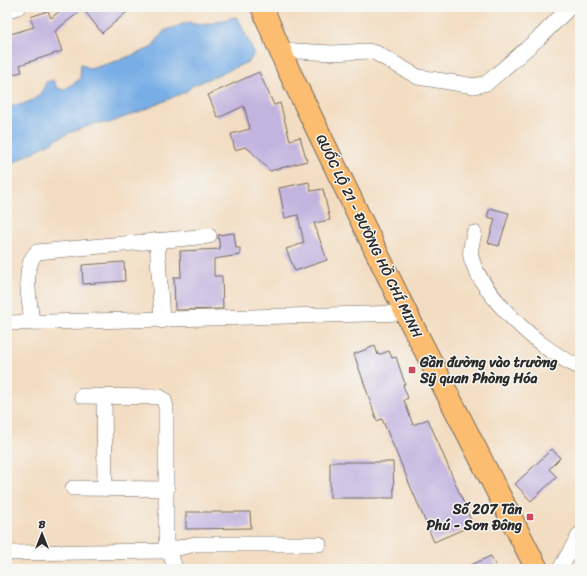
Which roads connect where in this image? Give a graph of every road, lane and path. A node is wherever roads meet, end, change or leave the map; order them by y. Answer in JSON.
{"nodes":[{"id":1,"x":18,"y":7,"type":"edge"},
{"id":2,"x":262,"y":7,"type":"edge"},
{"id":3,"x":570,"y":7,"type":"edge"},
{"id":4,"x":7,"y":11,"type":"edge"},
{"id":5,"x":279,"y":50,"type":"junction"},
{"id":6,"x":474,"y":233,"type":"dead end"},
{"id":7,"x":209,"y":236,"type":"dead end"},
{"id":8,"x":157,"y":240,"type":"junction"},
{"id":9,"x":406,"y":313,"type":"junction"},
{"id":10,"x":162,"y":321,"type":"junction"},
{"id":11,"x":32,"y":322,"type":"junction"},
{"id":12,"x":7,"y":324,"type":"edge"},
{"id":13,"x":580,"y":364,"type":"edge"},
{"id":14,"x":82,"y":396,"type":"dead end"},
{"id":15,"x":104,"y":396,"type":"junction"},
{"id":16,"x":73,"y":488,"type":"dead end"},
{"id":17,"x":105,"y":488,"type":"junction"},
{"id":18,"x":167,"y":489,"type":"junction"},
{"id":19,"x":580,"y":534,"type":"edge"},
{"id":20,"x":319,"y":544,"type":"dead end"},
{"id":21,"x":166,"y":551,"type":"junction"},
{"id":22,"x":7,"y":553,"type":"edge"},
{"id":23,"x":175,"y":569,"type":"edge"},
{"id":24,"x":537,"y":569,"type":"edge"},
{"id":25,"x":560,"y":569,"type":"edge"}],
"edges":[{"from":1,"to":4,"type":"street"},
{"from":2,"to":5,"type":"highway","name":"QUỐC LỘ 21 - ĐƯỜNG HỒ CHÍ MINH"},
{"from":3,"to":5,"type":"street"},
{"from":5,"to":9,"type":"highway","name":"QUỐC LỘ 21 - ĐƯỜNG HỒ CHÍ MINH"},
{"from":6,"to":13,"type":"street"},
{"from":7,"to":8,"type":"street"},
{"from":8,"to":10,"type":"street"},
{"from":8,"to":11,"type":"street"},
{"from":9,"to":10,"type":"street"},
{"from":9,"to":24,"type":"highway","name":"QUỐC LỘ 21 - ĐƯỜNG HỒ CHÍ MINH"},
{"from":10,"to":11,"type":"street"},
{"from":11,"to":12,"type":"street"},
{"from":14,"to":15,"type":"street"},
{"from":15,"to":17,"type":"street"},
{"from":15,"to":18,"type":"street"},
{"from":16,"to":17,"type":"street"},
{"from":17,"to":18,"type":"street"},
{"from":18,"to":21,"type":"street"},
{"from":19,"to":25,"type":"street"},
{"from":20,"to":21,"type":"street"},
{"from":21,"to":22,"type":"street"},
{"from":21,"to":23,"type":"street"}]}
